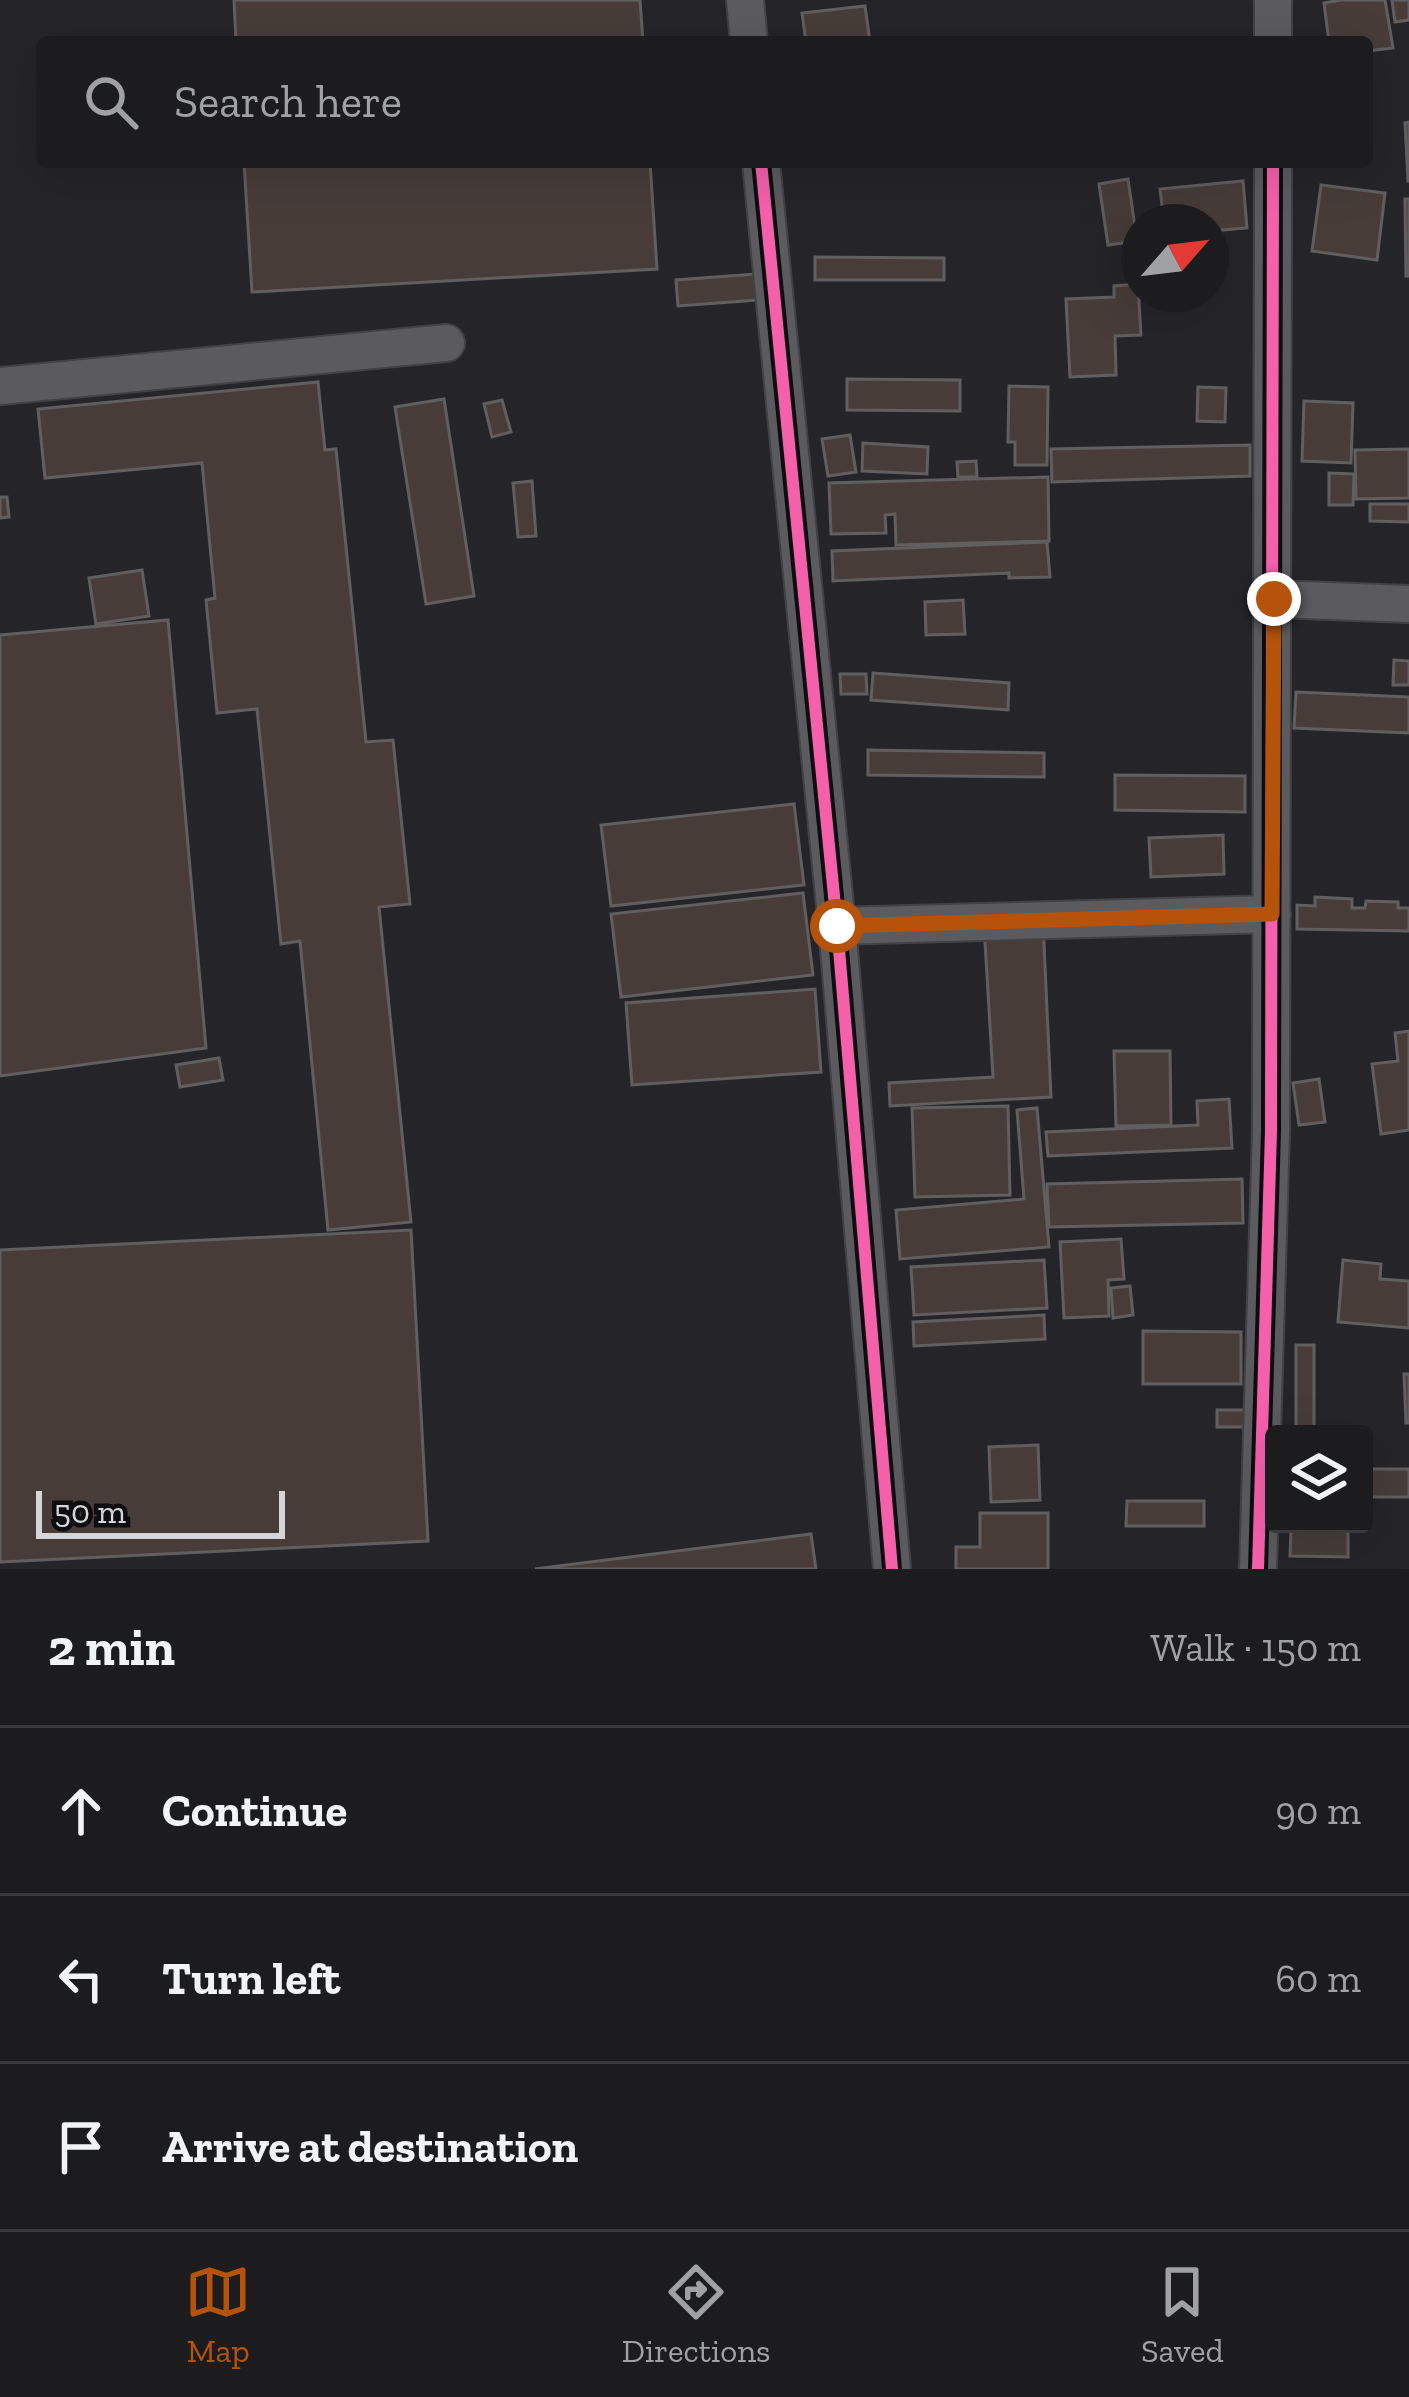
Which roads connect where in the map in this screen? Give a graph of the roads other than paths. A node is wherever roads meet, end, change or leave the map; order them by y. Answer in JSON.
{"nodes":[{"id":1,"x":745,"y":0,"type":"edge"},
{"id":2,"x":1273,"y":0,"type":"edge"},
{"id":3,"x":748,"y":36,"type":"edge"},
{"id":4,"x":1273,"y":36,"type":"edge"},
{"id":5,"x":762,"y":168,"type":"edge"},
{"id":6,"x":1274,"y":168,"type":"edge"},
{"id":7,"x":446,"y":344,"type":"dead end"},
{"id":8,"x":0,"y":386,"type":"edge"},
{"id":9,"x":1274,"y":599,"type":"junction"},
{"id":10,"x":1409,"y":604,"type":"edge"},
{"id":11,"x":1272,"y":914,"type":"junction"},
{"id":12,"x":837,"y":926,"type":"junction"},
{"id":13,"x":892,"y":1569,"type":"edge"},
{"id":14,"x":1258,"y":1569,"type":"edge"}],
"edges":[{"from":1,"to":3,"type":"street"},
{"from":2,"to":4,"type":"street"},
{"from":5,"to":12,"type":"street"},
{"from":6,"to":9,"type":"street"},
{"from":7,"to":8,"type":"street"},
{"from":9,"to":10,"type":"street"},
{"from":9,"to":11,"type":"street"},
{"from":11,"to":12,"type":"street"},
{"from":11,"to":14,"type":"street"},
{"from":12,"to":13,"type":"street"}]}
